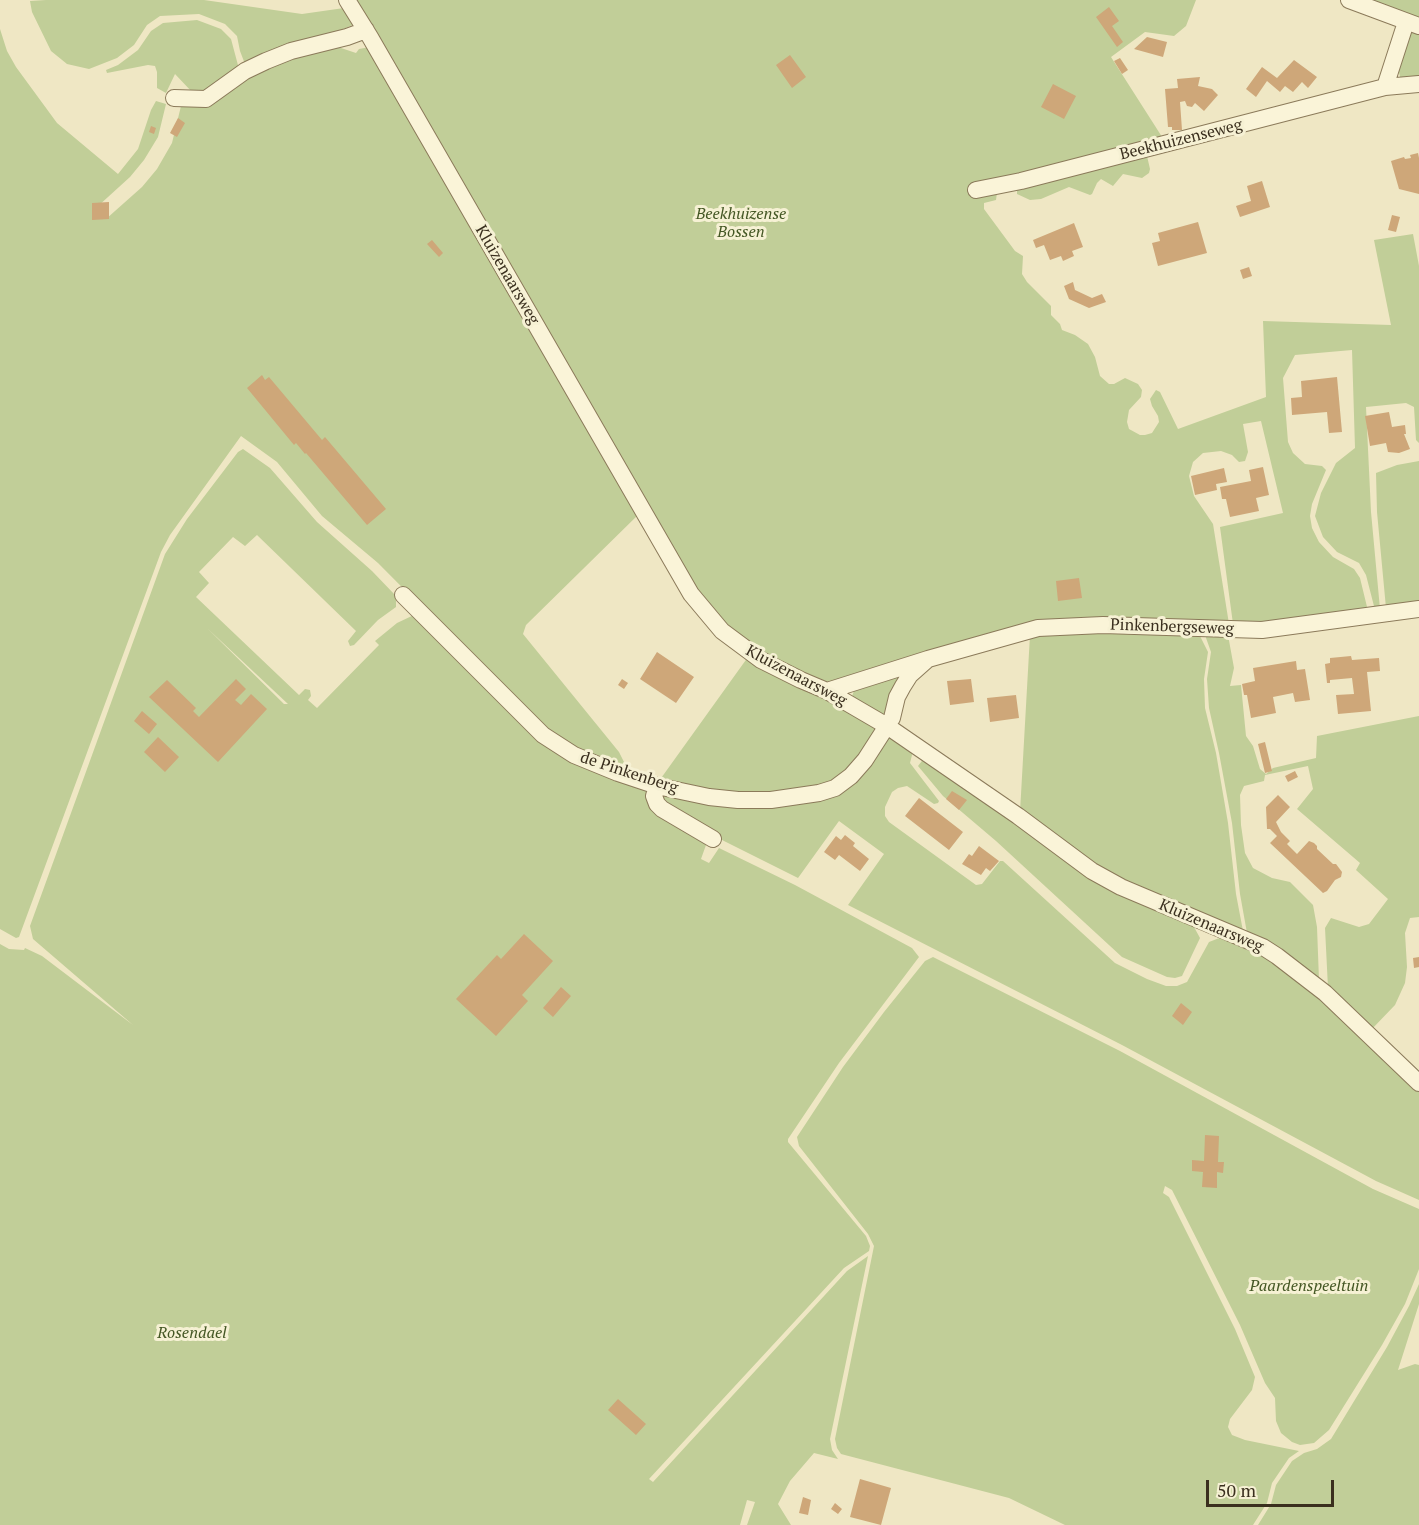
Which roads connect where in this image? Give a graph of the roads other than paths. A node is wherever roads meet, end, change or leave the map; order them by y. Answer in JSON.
{"nodes":[{"id":1,"x":347,"y":0,"type":"edge"},
{"id":2,"x":1349,"y":0,"type":"edge"},
{"id":3,"x":1413,"y":24,"type":"edge"},
{"id":4,"x":366,"y":30,"type":"junction"},
{"id":5,"x":1419,"y":84,"type":"edge"},
{"id":6,"x":1385,"y":87,"type":"junction"},
{"id":7,"x":174,"y":98,"type":"dead end"},
{"id":8,"x":976,"y":190,"type":"dead end"},
{"id":9,"x":403,"y":595,"type":"dead end"},
{"id":10,"x":1419,"y":609,"type":"edge"},
{"id":11,"x":928,"y":659,"type":"junction"},
{"id":12,"x":827,"y":691,"type":"junction"},
{"id":13,"x":886,"y":726,"type":"junction"},
{"id":14,"x":657,"y":786,"type":"junction"},
{"id":15,"x":713,"y":839,"type":"dead end"},
{"id":16,"x":1419,"y":1083,"type":"edge"}],
"edges":[{"from":1,"to":4,"type":"street","name":"Kluizenaarsweg"},
{"from":2,"to":3,"type":"street"},
{"from":3,"to":6,"type":"street"},
{"from":4,"to":7,"type":"street"},
{"from":4,"to":12,"type":"street","name":"Kluizenaarsweg"},
{"from":5,"to":6,"type":"street","name":"Beekhuizenseweg"},
{"from":6,"to":8,"type":"street","name":"Beekhuizenseweg"},
{"from":9,"to":14,"type":"street","name":"de Pinkenberg"},
{"from":10,"to":11,"type":"street","name":"Pinkenbergseweg"},
{"from":11,"to":12,"type":"street","name":"Pinkenbergseweg"},
{"from":11,"to":13,"type":"street","name":"Pinkenbergseweg"},
{"from":12,"to":13,"type":"street","name":"Kluizenaarsweg"},
{"from":13,"to":14,"type":"street","name":"de Pinkenberg"},
{"from":13,"to":16,"type":"street","name":"Kluizenaarsweg"},
{"from":14,"to":15,"type":"street"}]}
